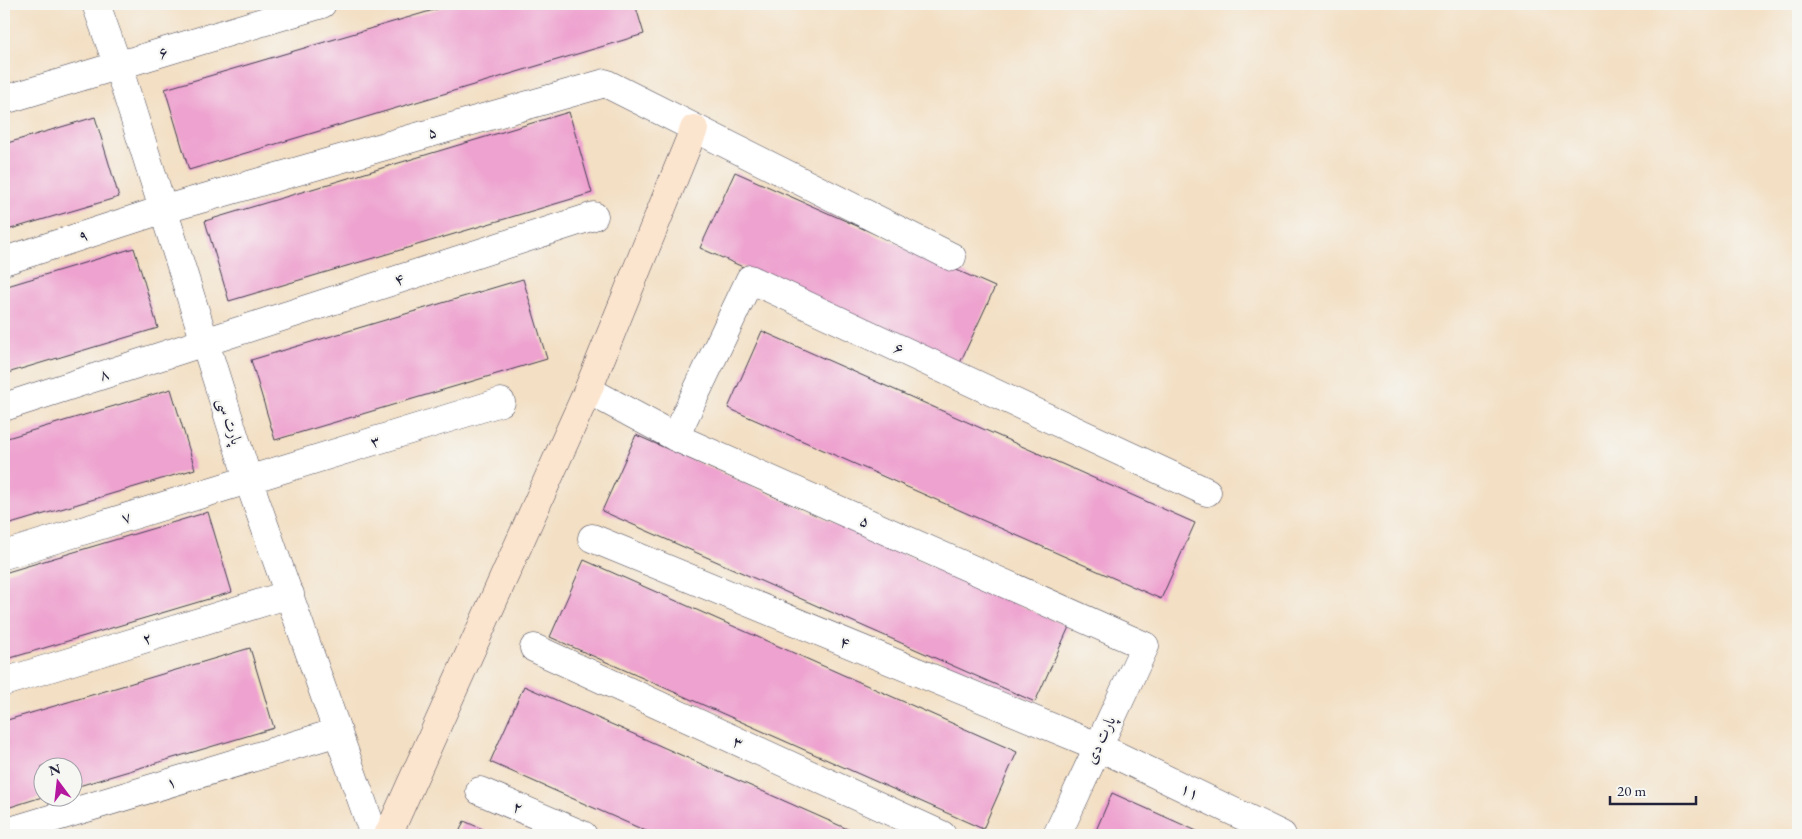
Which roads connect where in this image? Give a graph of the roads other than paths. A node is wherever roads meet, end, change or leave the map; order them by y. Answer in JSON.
{"nodes":[{"id":1,"x":96,"y":4,"type":"edge"},
{"id":2,"x":322,"y":4,"type":"edge"},
{"id":3,"x":118,"y":66,"type":"junction"},
{"id":4,"x":4,"y":100,"type":"edge"},
{"id":5,"x":694,"y":129,"type":"junction"},
{"id":6,"x":162,"y":210,"type":"junction"},
{"id":7,"x":594,"y":216,"type":"dead end"},
{"id":8,"x":952,"y":257,"type":"dead end"},
{"id":9,"x":4,"y":261,"type":"edge"},
{"id":10,"x":204,"y":341,"type":"junction"},
{"id":11,"x":588,"y":390,"type":"junction"},
{"id":12,"x":501,"y":402,"type":"dead end"},
{"id":13,"x":4,"y":407,"type":"edge"},
{"id":14,"x":675,"y":437,"type":"junction"},
{"id":15,"x":248,"y":479,"type":"junction"},
{"id":16,"x":1207,"y":492,"type":"dead end"},
{"id":17,"x":592,"y":538,"type":"dead end"},
{"id":18,"x":4,"y":555,"type":"edge"},
{"id":19,"x":290,"y":594,"type":"junction"},
{"id":20,"x":1145,"y":646,"type":"joint"},
{"id":21,"x":534,"y":648,"type":"dead end"},
{"id":22,"x":4,"y":682,"type":"edge"},
{"id":23,"x":338,"y":732,"type":"junction"},
{"id":24,"x":1098,"y":746,"type":"junction"},
{"id":25,"x":480,"y":791,"type":"dead end"},
{"id":26,"x":4,"y":833,"type":"edge"},
{"id":27,"x":374,"y":835,"type":"edge"},
{"id":28,"x":388,"y":835,"type":"edge"},
{"id":29,"x":583,"y":835,"type":"edge"},
{"id":30,"x":942,"y":835,"type":"edge"},
{"id":31,"x":1057,"y":835,"type":"edge"},
{"id":32,"x":1282,"y":835,"type":"edge"}],
"edges":[{"from":1,"to":3,"type":"street","name":"پارت سی"},
{"from":2,"to":3,"type":"street","name":"۶"},
{"from":3,"to":4,"type":"street","name":"۶"},
{"from":3,"to":6,"type":"street","name":"پارت سی"},
{"from":5,"to":6,"type":"street","name":"۵"},
{"from":5,"to":8,"type":"street","name":"۵"},
{"from":5,"to":11,"type":"street"},
{"from":6,"to":9,"type":"street","name":"۹"},
{"from":6,"to":10,"type":"street","name":"پارت سی"},
{"from":7,"to":10,"type":"street","name":"۴"},
{"from":10,"to":13,"type":"street","name":"۸"},
{"from":10,"to":15,"type":"street","name":"پارت سی"},
{"from":11,"to":14,"type":"street","name":"۵"},
{"from":11,"to":28,"type":"street"},
{"from":12,"to":15,"type":"street","name":"۳"},
{"from":14,"to":16,"type":"street","name":"۶"},
{"from":14,"to":20,"type":"street","name":"۵"},
{"from":15,"to":18,"type":"street","name":"۷"},
{"from":15,"to":19,"type":"street","name":"پارت سی"},
{"from":17,"to":24,"type":"street","name":"۴"},
{"from":19,"to":22,"type":"street","name":"۲"},
{"from":19,"to":23,"type":"street","name":"پارت سی"},
{"from":20,"to":24,"type":"street","name":"پارت دی"},
{"from":21,"to":30,"type":"street","name":"۳"},
{"from":23,"to":26,"type":"street","name":"۱"},
{"from":23,"to":27,"type":"street","name":"پارت سی"},
{"from":24,"to":31,"type":"street","name":"پارت دی"},
{"from":24,"to":32,"type":"street","name":"۱۱"},
{"from":25,"to":29,"type":"street","name":"۲"}]}
